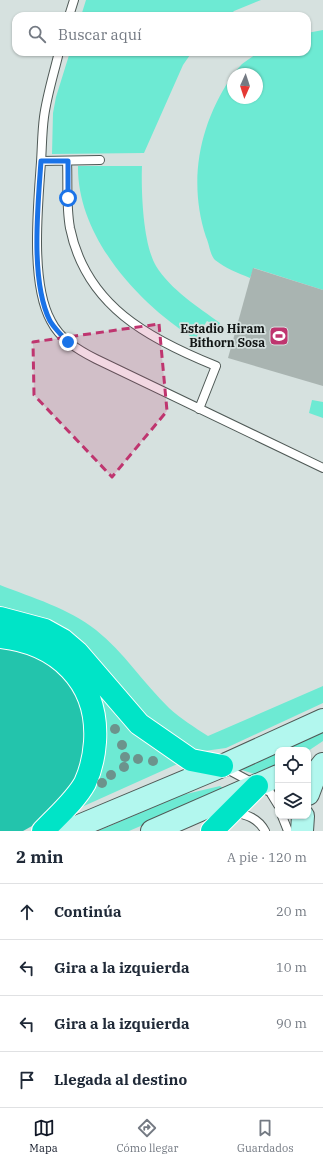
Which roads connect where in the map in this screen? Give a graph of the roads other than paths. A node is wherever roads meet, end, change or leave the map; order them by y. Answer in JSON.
{"nodes":[{"id":1,"x":74,"y":0,"type":"edge"},
{"id":2,"x":70,"y":12,"type":"edge"},
{"id":3,"x":58,"y":56,"type":"edge"},
{"id":4,"x":100,"y":160,"type":"dead end"},
{"id":5,"x":41,"y":161,"type":"junction"},
{"id":6,"x":68,"y":161,"type":"junction"},
{"id":7,"x":199,"y":409,"type":"junction"},
{"id":8,"x":323,"y":468,"type":"edge"},
{"id":9,"x":0,"y":618,"type":"edge"},
{"id":10,"x":0,"y":637,"type":"edge"},
{"id":11,"x":323,"y":720,"type":"edge"},
{"id":12,"x":323,"y":756,"type":"edge"},
{"id":13,"x":311,"y":762,"type":"edge"},
{"id":14,"x":323,"y":764,"type":"edge"},
{"id":15,"x":222,"y":766,"type":"junction"},
{"id":16,"x":275,"y":777,"type":"edge"},
{"id":17,"x":257,"y":786,"type":"junction"},
{"id":18,"x":311,"y":786,"type":"edge"},
{"id":19,"x":275,"y":800,"type":"edge"},
{"id":20,"x":231,"y":811,"type":"junction"},
{"id":21,"x":191,"y":814,"type":"junction"},
{"id":22,"x":283,"y":819,"type":"edge"},
{"id":23,"x":303,"y":819,"type":"edge"},
{"id":24,"x":43,"y":831,"type":"edge"},
{"id":25,"x":67,"y":831,"type":"edge"},
{"id":26,"x":152,"y":831,"type":"edge"},
{"id":27,"x":212,"y":831,"type":"edge"},
{"id":28,"x":265,"y":831,"type":"edge"},
{"id":29,"x":288,"y":831,"type":"edge"},
{"id":30,"x":302,"y":831,"type":"edge"}],
"edges":[{"from":1,"to":2,"type":"lane"},
{"from":3,"to":5,"type":"lane"},
{"from":4,"to":6,"type":"lane"},
{"from":5,"to":6,"type":"lane"},
{"from":5,"to":7,"type":"lane"},
{"from":6,"to":7,"type":"lane"},
{"from":7,"to":8,"type":"lane"},
{"from":9,"to":15,"type":"highway"},
{"from":10,"to":24,"type":"highway"},
{"from":11,"to":15,"type":"main road"},
{"from":12,"to":13,"type":"main road"},
{"from":14,"to":18,"type":"main road"},
{"from":15,"to":17,"type":"lane"},
{"from":15,"to":25,"type":"main road"},
{"from":16,"to":17,"type":"main road"},
{"from":17,"to":19,"type":"lane"},
{"from":17,"to":20,"type":"highway"},
{"from":17,"to":21,"type":"main road"},
{"from":20,"to":21,"type":"lane"},
{"from":20,"to":27,"type":"highway"},
{"from":20,"to":28,"type":"lane"},
{"from":21,"to":26,"type":"main road"},
{"from":22,"to":29,"type":"lane"},
{"from":23,"to":30,"type":"main road"}]}
